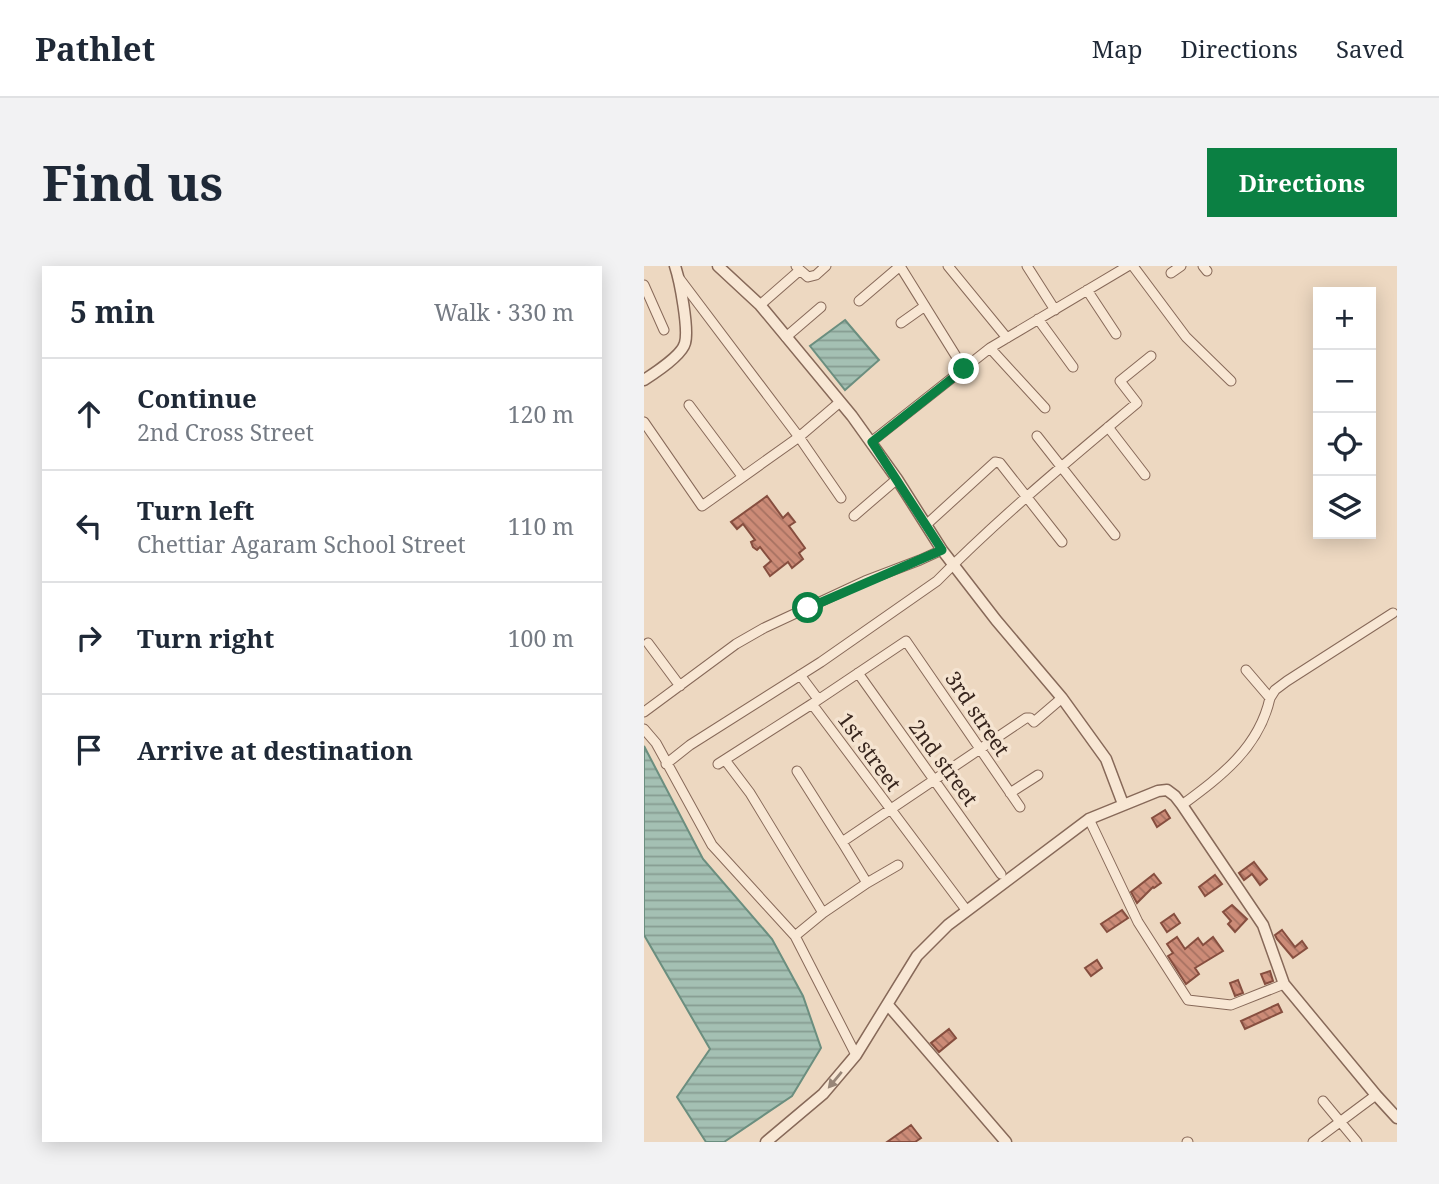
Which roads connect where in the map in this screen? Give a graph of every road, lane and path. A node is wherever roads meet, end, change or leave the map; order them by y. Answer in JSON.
{"nodes":[{"id":1,"x":675,"y":266,"type":"edge"},
{"id":2,"x":718,"y":266,"type":"edge"},
{"id":3,"x":826,"y":266,"type":"edge"},
{"id":4,"x":900,"y":266,"type":"edge"},
{"id":5,"x":948,"y":266,"type":"edge"},
{"id":6,"x":1027,"y":266,"type":"edge"},
{"id":7,"x":1131,"y":266,"type":"edge"},
{"id":8,"x":1181,"y":266,"type":"edge"},
{"id":9,"x":798,"y":268,"type":"edge"},
{"id":10,"x":1171,"y":273,"type":"dead end"},
{"id":11,"x":679,"y":278,"type":"junction"},
{"id":12,"x":644,"y":285,"type":"edge"},
{"id":13,"x":1087,"y":290,"type":"junction"},
{"id":14,"x":859,"y":301,"type":"dead end"},
{"id":15,"x":760,"y":305,"type":"junction"},
{"id":16,"x":925,"y":306,"type":"junction"},
{"id":17,"x":821,"y":307,"type":"dead end"},
{"id":18,"x":1055,"y":310,"type":"junction"},
{"id":19,"x":1038,"y":319,"type":"junction"},
{"id":20,"x":901,"y":323,"type":"dead end"},
{"id":21,"x":664,"y":330,"type":"dead end"},
{"id":22,"x":1116,"y":334,"type":"dead end"},
{"id":23,"x":786,"y":337,"type":"junction"},
{"id":24,"x":1007,"y":338,"type":"junction"},
{"id":25,"x":990,"y":348,"type":"junction"},
{"id":26,"x":1151,"y":356,"type":"dead end"},
{"id":27,"x":1073,"y":367,"type":"dead end"},
{"id":28,"x":964,"y":369,"type":"junction"},
{"id":29,"x":646,"y":374,"type":"edge"},
{"id":30,"x":1231,"y":381,"type":"dead end"},
{"id":31,"x":840,"y":402,"type":"junction"},
{"id":32,"x":689,"y":405,"type":"dead end"},
{"id":33,"x":1045,"y":408,"type":"dead end"},
{"id":34,"x":644,"y":423,"type":"edge"},
{"id":35,"x":1108,"y":428,"type":"junction"},
{"id":36,"x":1037,"y":436,"type":"dead end"},
{"id":37,"x":799,"y":437,"type":"junction"},
{"id":38,"x":872,"y":442,"type":"junction"},
{"id":39,"x":1062,"y":466,"type":"junction"},
{"id":40,"x":1145,"y":475,"type":"dead end"},
{"id":41,"x":742,"y":476,"type":"junction"},
{"id":42,"x":897,"y":479,"type":"junction"},
{"id":43,"x":1026,"y":496,"type":"junction"},
{"id":44,"x":841,"y":498,"type":"dead end"},
{"id":45,"x":854,"y":516,"type":"dead end"},
{"id":46,"x":926,"y":525,"type":"junction"},
{"id":47,"x":1115,"y":536,"type":"dead end"},
{"id":48,"x":1062,"y":542,"type":"dead end"},
{"id":49,"x":942,"y":550,"type":"junction"},
{"id":50,"x":953,"y":564,"type":"junction"},
{"id":51,"x":1394,"y":613,"type":"dead end"},
{"id":52,"x":906,"y":641,"type":"joint"},
{"id":53,"x":648,"y":643,"type":"dead end"},
{"id":54,"x":1245,"y":670,"type":"dead end"},
{"id":55,"x":858,"y":673,"type":"junction"},
{"id":56,"x":800,"y":675,"type":"junction"},
{"id":57,"x":680,"y":685,"type":"junction"},
{"id":58,"x":1062,"y":698,"type":"junction"},
{"id":59,"x":1270,"y":698,"type":"junction"},
{"id":60,"x":815,"y":702,"type":"junction"},
{"id":61,"x":644,"y":712,"type":"edge"},
{"id":62,"x":644,"y":729,"type":"edge"},
{"id":63,"x":980,"y":750,"type":"junction"},
{"id":64,"x":666,"y":764,"type":"junction"},
{"id":65,"x":797,"y":771,"type":"dead end"},
{"id":66,"x":1038,"y":775,"type":"dead end"},
{"id":67,"x":934,"y":782,"type":"junction"},
{"id":68,"x":1010,"y":793,"type":"junction"},
{"id":69,"x":1123,"y":804,"type":"junction"},
{"id":70,"x":1182,"y":805,"type":"junction"},
{"id":71,"x":1020,"y":807,"type":"dead end"},
{"id":72,"x":891,"y":811,"type":"junction"},
{"id":73,"x":1089,"y":819,"type":"junction"},
{"id":74,"x":842,"y":842,"type":"junction"},
{"id":75,"x":898,"y":865,"type":"dead end"},
{"id":76,"x":1002,"y":874,"type":"dead end"},
{"id":77,"x":867,"y":883,"type":"junction"},
{"id":78,"x":967,"y":911,"type":"junction"},
{"id":79,"x":823,"y":913,"type":"junction"},
{"id":80,"x":795,"y":936,"type":"junction"},
{"id":81,"x":1284,"y":984,"type":"junction"},
{"id":82,"x":888,"y":1004,"type":"junction"},
{"id":83,"x":856,"y":1055,"type":"junction"},
{"id":84,"x":1376,"y":1095,"type":"junction"},
{"id":85,"x":1323,"y":1101,"type":"dead end"},
{"id":86,"x":1397,"y":1118,"type":"edge"},
{"id":87,"x":1341,"y":1122,"type":"junction"},
{"id":88,"x":766,"y":1142,"type":"edge"},
{"id":89,"x":1006,"y":1142,"type":"edge"},
{"id":90,"x":1313,"y":1142,"type":"edge"},
{"id":91,"x":1357,"y":1142,"type":"edge"}],
"edges":[{"from":1,"to":11,"type":"street"},
{"from":2,"to":15,"type":"street"},
{"from":3,"to":9,"type":"street"},
{"from":4,"to":14,"type":"street"},
{"from":4,"to":16,"type":"street"},
{"from":5,"to":24,"type":"street"},
{"from":6,"to":18,"type":"street"},
{"from":7,"to":13,"type":"street"},
{"from":7,"to":30,"type":"street"},
{"from":8,"to":10,"type":"street"},
{"from":9,"to":15,"type":"street"},
{"from":11,"to":29,"type":"street"},
{"from":11,"to":37,"type":"street"},
{"from":12,"to":21,"type":"street"},
{"from":13,"to":18,"type":"street"},
{"from":13,"to":22,"type":"street"},
{"from":15,"to":23,"type":"street"},
{"from":16,"to":20,"type":"street"},
{"from":16,"to":28,"type":"street"},
{"from":17,"to":23,"type":"street"},
{"from":18,"to":19,"type":"street"},
{"from":19,"to":24,"type":"street"},
{"from":19,"to":27,"type":"street"},
{"from":23,"to":31,"type":"street"},
{"from":24,"to":25,"type":"street"},
{"from":25,"to":28,"type":"street"},
{"from":25,"to":33,"type":"street"},
{"from":26,"to":35,"type":"street"},
{"from":28,"to":38,"type":"street"},
{"from":31,"to":37,"type":"street"},
{"from":31,"to":38,"type":"street"},
{"from":32,"to":41,"type":"street"},
{"from":34,"to":41,"type":"street"},
{"from":35,"to":39,"type":"street"},
{"from":35,"to":40,"type":"street"},
{"from":36,"to":39,"type":"street"},
{"from":37,"to":41,"type":"street"},
{"from":37,"to":44,"type":"street"},
{"from":38,"to":42,"type":"street"},
{"from":39,"to":43,"type":"street"},
{"from":39,"to":47,"type":"street"},
{"from":42,"to":45,"type":"street"},
{"from":42,"to":46,"type":"street"},
{"from":43,"to":46,"type":"street"},
{"from":43,"to":48,"type":"street"},
{"from":43,"to":50,"type":"street"},
{"from":46,"to":49,"type":"street"},
{"from":49,"to":50,"type":"street"},
{"from":49,"to":57,"type":"street"},
{"from":50,"to":56,"type":"street"},
{"from":50,"to":58,"type":"street"},
{"from":51,"to":59,"type":"street"},
{"from":52,"to":55,"type":"street","name":"1st street"},
{"from":52,"to":63,"type":"street","name":"3rd street"},
{"from":53,"to":57,"type":"street"},
{"from":54,"to":59,"type":"street"},
{"from":55,"to":60,"type":"street","name":"1st street"},
{"from":55,"to":67,"type":"street","name":"2nd street"},
{"from":56,"to":60,"type":"street"},
{"from":56,"to":64,"type":"street"},
{"from":57,"to":61,"type":"street"},
{"from":58,"to":63,"type":"street"},
{"from":58,"to":69,"type":"street"},
{"from":59,"to":70,"type":"street"},
{"from":60,"to":72,"type":"street","name":"1st street"},
{"from":60,"to":79,"type":"street"},
{"from":62,"to":64,"type":"street"},
{"from":63,"to":67,"type":"street"},
{"from":63,"to":68,"type":"street","name":"3rd street"},
{"from":64,"to":80,"type":"street"},
{"from":65,"to":74,"type":"street"},
{"from":66,"to":68,"type":"street"},
{"from":67,"to":72,"type":"street"},
{"from":67,"to":76,"type":"street","name":"2nd street"},
{"from":68,"to":71,"type":"street","name":"3rd street"},
{"from":69,"to":70,"type":"street"},
{"from":69,"to":73,"type":"street"},
{"from":70,"to":81,"type":"street"},
{"from":72,"to":74,"type":"street"},
{"from":72,"to":78,"type":"street","name":"1st street"},
{"from":73,"to":78,"type":"street"},
{"from":73,"to":81,"type":"street"},
{"from":74,"to":77,"type":"street"},
{"from":75,"to":77,"type":"street"},
{"from":77,"to":79,"type":"street"},
{"from":78,"to":82,"type":"street"},
{"from":79,"to":80,"type":"street"},
{"from":80,"to":83,"type":"street"},
{"from":81,"to":84,"type":"street"},
{"from":82,"to":83,"type":"street"},
{"from":82,"to":89,"type":"street"},
{"from":83,"to":88,"type":"street","one_way":true},
{"from":84,"to":86,"type":"street"},
{"from":84,"to":87,"type":"street"},
{"from":85,"to":87,"type":"street"},
{"from":87,"to":90,"type":"street"},
{"from":87,"to":91,"type":"street"}]}
